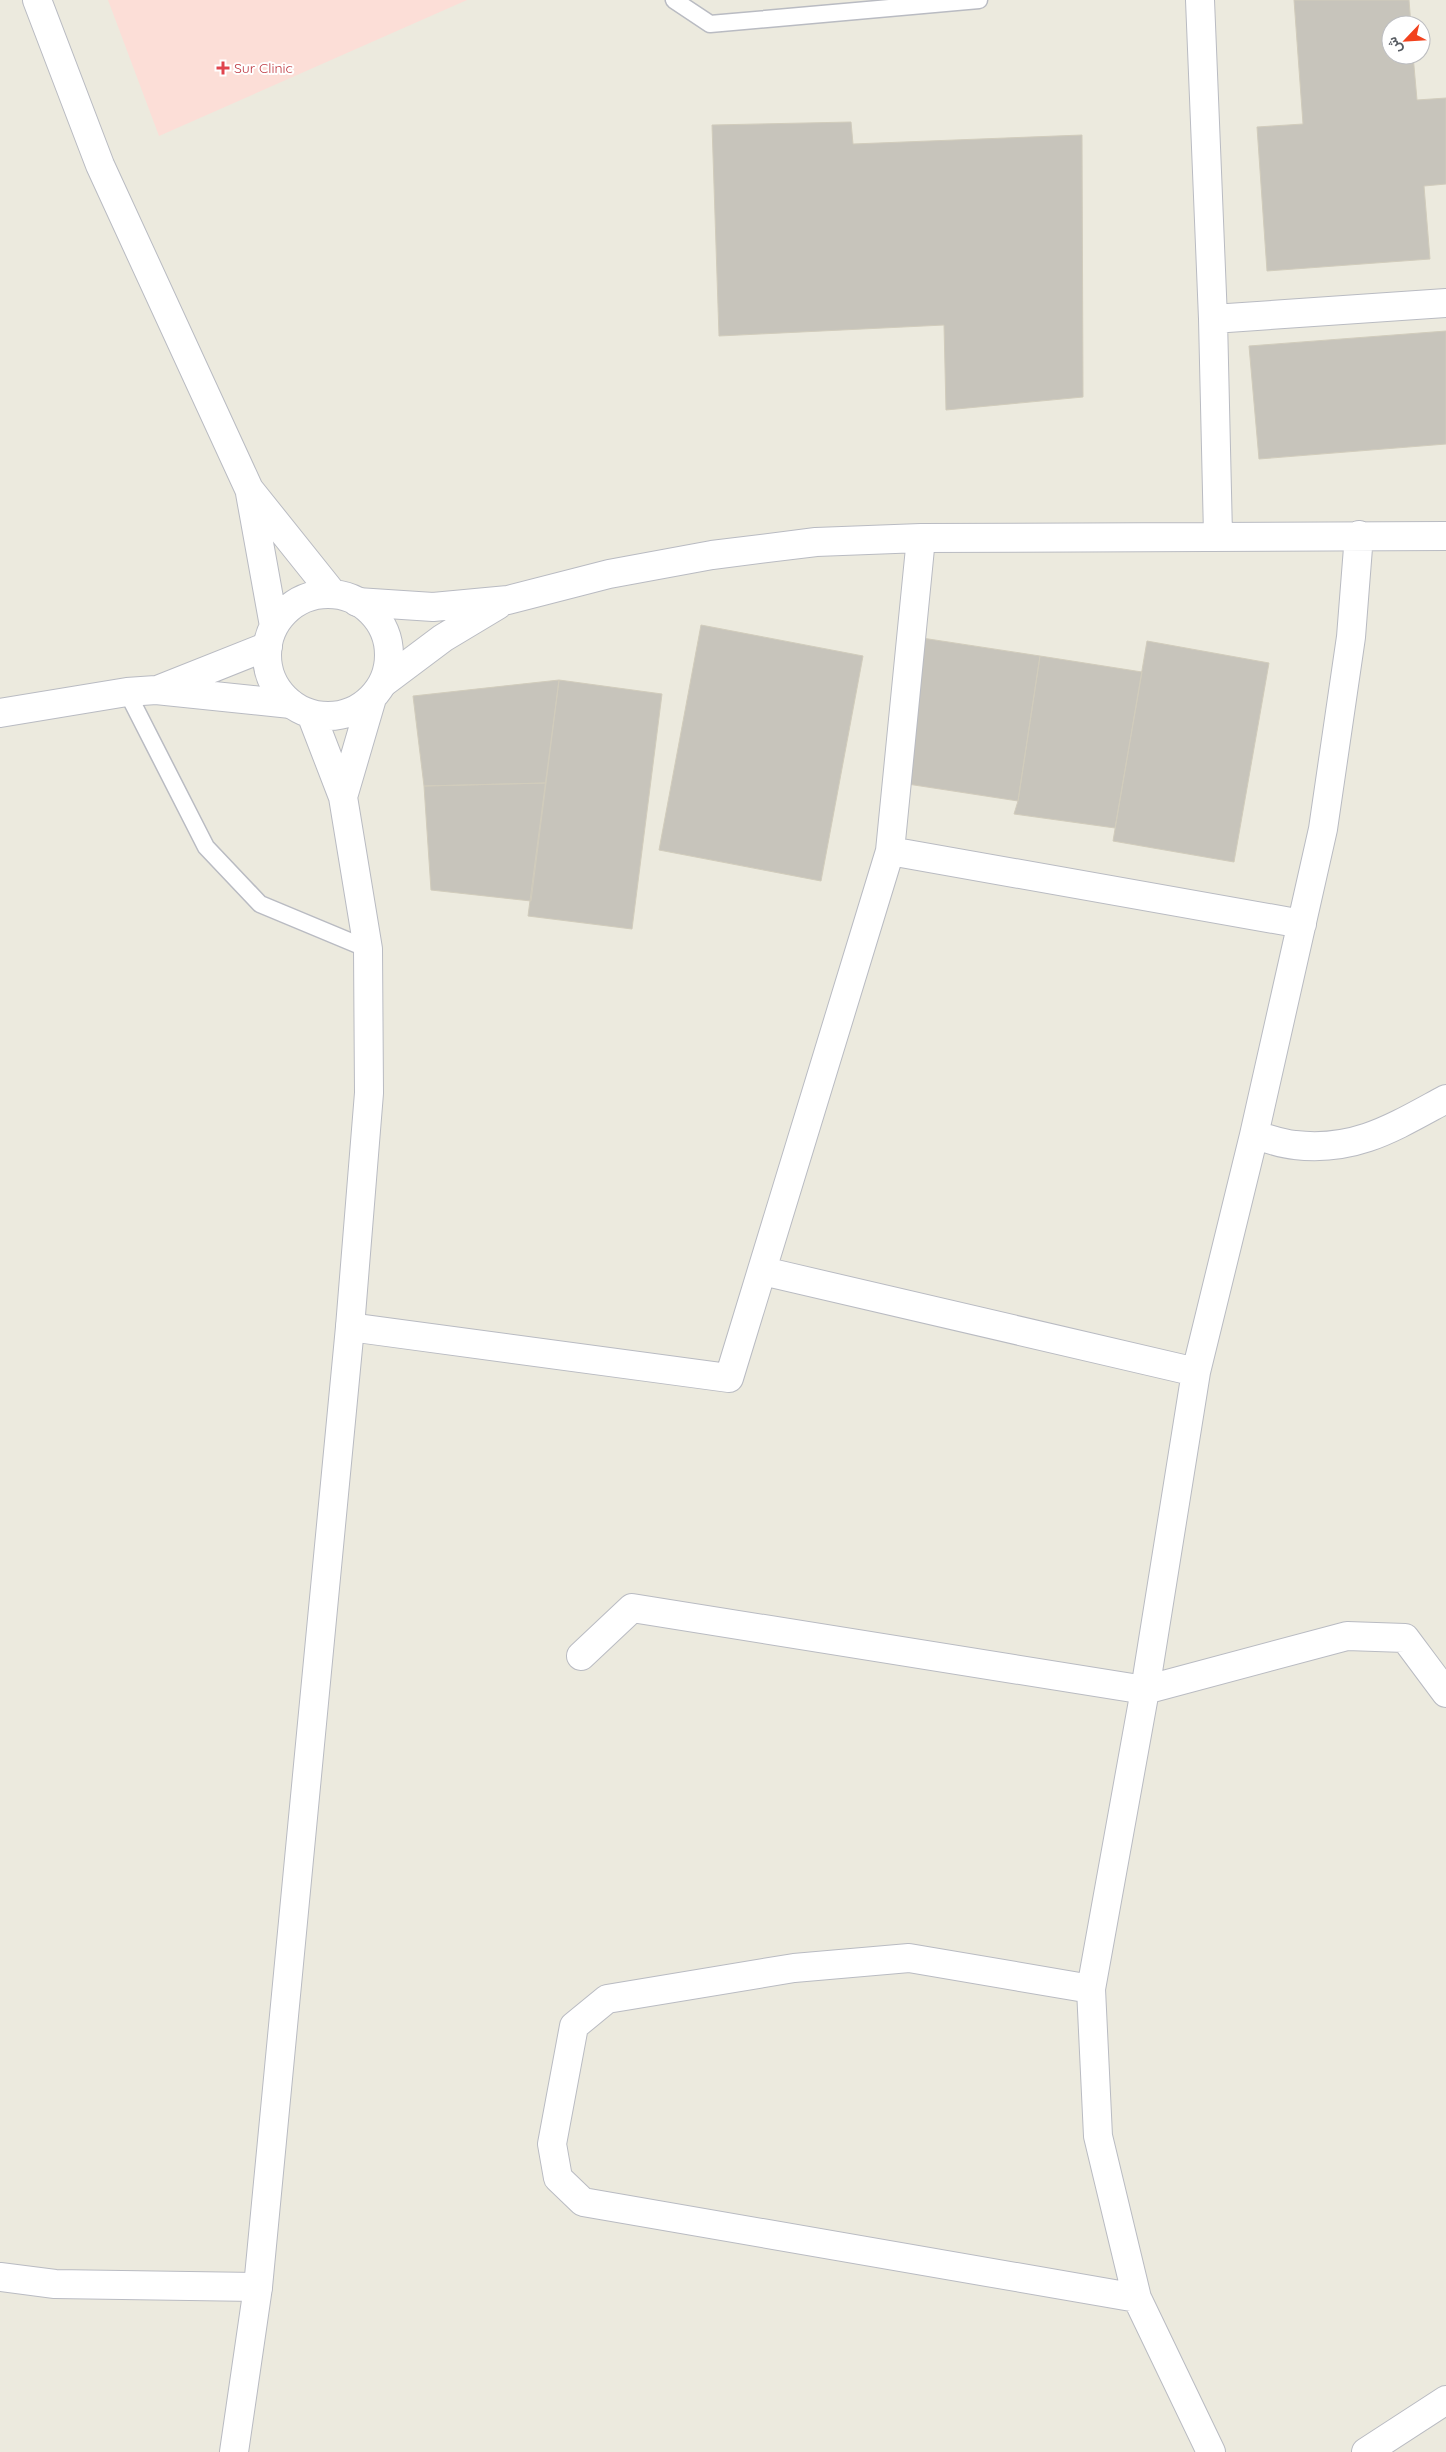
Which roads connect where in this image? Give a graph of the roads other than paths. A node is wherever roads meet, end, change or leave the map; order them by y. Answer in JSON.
{"nodes":[{"id":1,"x":37,"y":0,"type":"edge"},
{"id":2,"x":674,"y":0,"type":"edge"},
{"id":3,"x":979,"y":0,"type":"edge"},
{"id":4,"x":1200,"y":0,"type":"edge"},
{"id":5,"x":1446,"y":303,"type":"edge"},
{"id":6,"x":1213,"y":319,"type":"junction"},
{"id":7,"x":249,"y":489,"type":"junction"},
{"id":8,"x":1218,"y":535,"type":"junction"},
{"id":9,"x":1359,"y":536,"type":"junction"},
{"id":10,"x":1446,"y":536,"type":"edge"},
{"id":11,"x":921,"y":538,"type":"junction"},
{"id":12,"x":345,"y":598,"type":"junction"},
{"id":13,"x":508,"y":600,"type":"junction"},
{"id":14,"x":271,"y":636,"type":"junction"},
{"id":15,"x":156,"y":690,"type":"junction"},
{"id":16,"x":377,"y":690,"type":"junction"},
{"id":17,"x":127,"y":692,"type":"junction"},
{"id":18,"x":301,"y":709,"type":"junction"},
{"id":19,"x":0,"y":713,"type":"edge"},
{"id":20,"x":343,"y":798,"type":"junction"},
{"id":21,"x":890,"y":851,"type":"junction"},
{"id":22,"x":1302,"y":924,"type":"junction"},
{"id":23,"x":368,"y":949,"type":"junction"},
{"id":24,"x":1446,"y":1098,"type":"edge"},
{"id":25,"x":1254,"y":1135,"type":"junction"},
{"id":26,"x":763,"y":1271,"type":"junction"},
{"id":27,"x":350,"y":1327,"type":"junction"},
{"id":28,"x":1196,"y":1372,"type":"junction"},
{"id":29,"x":580,"y":1656,"type":"dead end"},
{"id":30,"x":1145,"y":1690,"type":"junction"},
{"id":31,"x":1446,"y":1693,"type":"edge"},
{"id":32,"x":1091,"y":1989,"type":"junction"},
{"id":33,"x":0,"y":2277,"type":"edge"},
{"id":34,"x":258,"y":2287,"type":"junction"},
{"id":35,"x":1137,"y":2298,"type":"junction"},
{"id":36,"x":1446,"y":2400,"type":"edge"},
{"id":37,"x":234,"y":2452,"type":"edge"},
{"id":38,"x":1211,"y":2452,"type":"edge"},
{"id":39,"x":1366,"y":2452,"type":"edge"}],
"edges":[{"from":1,"to":7,"type":"street"},
{"from":2,"to":3,"type":"lane"},
{"from":4,"to":6,"type":"street"},
{"from":5,"to":6,"type":"street"},
{"from":6,"to":8,"type":"street"},
{"from":7,"to":12,"type":"street"},
{"from":7,"to":14,"type":"street"},
{"from":8,"to":9,"type":"street"},
{"from":8,"to":11,"type":"street"},
{"from":9,"to":10,"type":"street"},
{"from":9,"to":22,"type":"street"},
{"from":11,"to":13,"type":"street"},
{"from":11,"to":21,"type":"street"},
{"from":12,"to":13,"type":"street"},
{"from":12,"to":14,"type":"street"},
{"from":12,"to":16,"type":"street"},
{"from":13,"to":16,"type":"street"},
{"from":14,"to":15,"type":"street"},
{"from":14,"to":18,"type":"street"},
{"from":15,"to":17,"type":"street"},
{"from":15,"to":18,"type":"street"},
{"from":16,"to":18,"type":"street"},
{"from":16,"to":20,"type":"street"},
{"from":17,"to":19,"type":"street"},
{"from":17,"to":23,"type":"lane"},
{"from":18,"to":20,"type":"street"},
{"from":20,"to":23,"type":"street"},
{"from":21,"to":22,"type":"street"},
{"from":21,"to":26,"type":"street"},
{"from":22,"to":25,"type":"street"},
{"from":23,"to":27,"type":"street"},
{"from":24,"to":25,"type":"street"},
{"from":25,"to":28,"type":"street"},
{"from":26,"to":27,"type":"street"},
{"from":26,"to":28,"type":"street"},
{"from":27,"to":34,"type":"street"},
{"from":28,"to":30,"type":"street"},
{"from":29,"to":30,"type":"street"},
{"from":30,"to":31,"type":"street"},
{"from":30,"to":32,"type":"street"},
{"from":32,"to":35,"type":"street"},
{"from":32,"to":35,"type":"street"},
{"from":33,"to":34,"type":"street"},
{"from":34,"to":37,"type":"street"},
{"from":35,"to":38,"type":"street"},
{"from":36,"to":39,"type":"street"}]}
